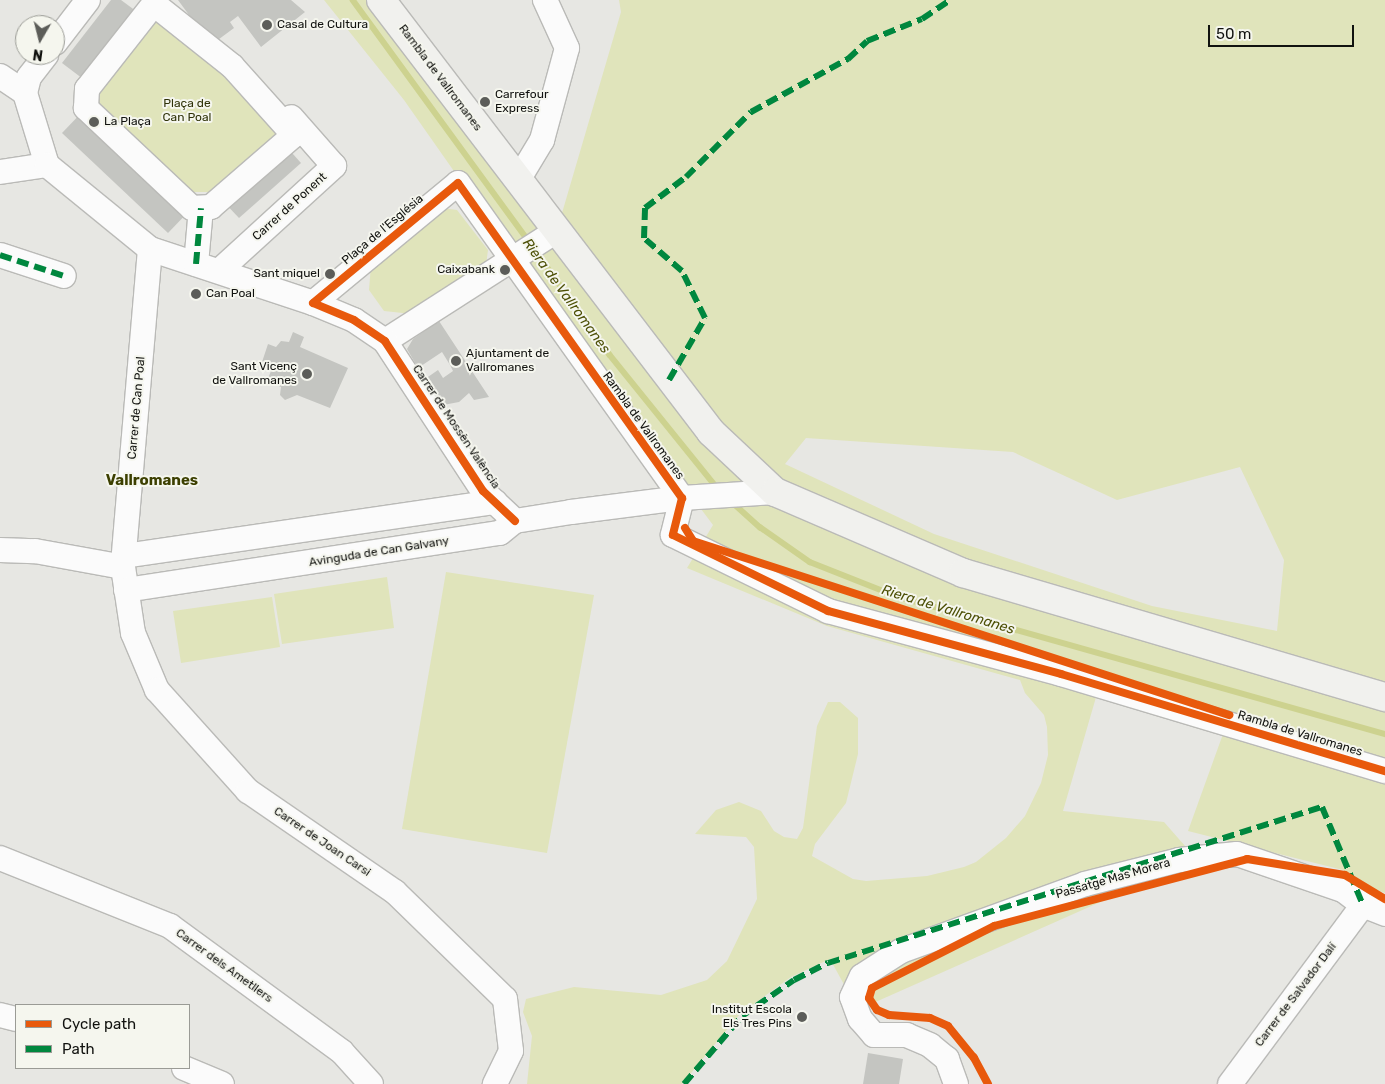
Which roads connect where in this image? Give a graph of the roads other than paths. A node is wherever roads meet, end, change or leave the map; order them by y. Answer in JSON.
{"nodes":[{"id":1,"x":88,"y":0,"type":"edge"},
{"id":2,"x":380,"y":0,"type":"edge"},
{"id":3,"x":545,"y":0,"type":"edge"},
{"id":4,"x":65,"y":30,"type":"edge"},
{"id":5,"x":38,"y":65,"type":"edge"},
{"id":6,"x":0,"y":76,"type":"edge"},
{"id":7,"x":25,"y":94,"type":"junction"},
{"id":8,"x":291,"y":117,"type":"dead end"},
{"id":9,"x":47,"y":165,"type":"junction"},
{"id":10,"x":0,"y":172,"type":"edge"},
{"id":11,"x":518,"y":180,"type":"junction"},
{"id":12,"x":201,"y":208,"type":"junction"},
{"id":13,"x":554,"y":232,"type":"junction"},
{"id":14,"x":150,"y":249,"type":"junction"},
{"id":15,"x":0,"y":255,"type":"edge"},
{"id":16,"x":511,"y":260,"type":"junction"},
{"id":17,"x":196,"y":264,"type":"junction"},
{"id":18,"x":219,"y":272,"type":"junction"},
{"id":19,"x":64,"y":276,"type":"dead end"},
{"id":20,"x":313,"y":303,"type":"junction"},
{"id":21,"x":385,"y":341,"type":"junction"},
{"id":22,"x":775,"y":492,"type":"junction"},
{"id":23,"x":682,"y":498,"type":"junction"},
{"id":24,"x":495,"y":502,"type":"junction"},
{"id":25,"x":515,"y":521,"type":"junction"},
{"id":26,"x":0,"y":550,"type":"edge"},
{"id":27,"x":123,"y":561,"type":"junction"},
{"id":28,"x":126,"y":590,"type":"junction"},
{"id":29,"x":1385,"y":697,"type":"edge"},
{"id":30,"x":1385,"y":771,"type":"edge"},
{"id":31,"x":0,"y":858,"type":"edge"},
{"id":32,"x":1362,"y":905,"type":"junction"},
{"id":33,"x":1385,"y":914,"type":"edge"},
{"id":34,"x":0,"y":1015,"type":"edge"},
{"id":35,"x":15,"y":1019,"type":"edge"},
{"id":36,"x":186,"y":1069,"type":"edge"},
{"id":37,"x":222,"y":1084,"type":"edge"},
{"id":38,"x":371,"y":1084,"type":"edge"},
{"id":39,"x":495,"y":1084,"type":"edge"},
{"id":40,"x":956,"y":1084,"type":"edge"},
{"id":41,"x":1230,"y":1084,"type":"edge"}],
"edges":[{"from":1,"to":4,"type":"street"},
{"from":2,"to":11,"type":"street","name":"Rambla de Vallromanes"},
{"from":3,"to":11,"type":"street"},
{"from":5,"to":7,"type":"street"},
{"from":6,"to":7,"type":"street"},
{"from":7,"to":9,"type":"street"},
{"from":8,"to":18,"type":"street","name":"Carrer de Ponent"},
{"from":9,"to":10,"type":"street"},
{"from":9,"to":14,"type":"street"},
{"from":11,"to":13,"type":"street","name":"Rambla de Vallromanes"},
{"from":12,"to":12,"type":"street"},
{"from":12,"to":17,"type":"street"},
{"from":13,"to":16,"type":"street"},
{"from":13,"to":22,"type":"street","name":"Rambla de Vallromanes"},
{"from":14,"to":17,"type":"street"},
{"from":14,"to":27,"type":"street","name":"Carrer de Can Poal"},
{"from":15,"to":19,"type":"street"},
{"from":16,"to":20,"type":"street","name":"Plaça de l'Església"},
{"from":16,"to":21,"type":"street"},
{"from":16,"to":23,"type":"street","name":"Rambla de Vallromanes"},
{"from":17,"to":18,"type":"street"},
{"from":18,"to":20,"type":"street"},
{"from":20,"to":21,"type":"street"},
{"from":21,"to":24,"type":"street","name":"Carrer de Mossèn València"},
{"from":22,"to":23,"type":"street","name":"Avinguda de Can Galvany"},
{"from":22,"to":29,"type":"street","name":"Rambla de Vallromanes"},
{"from":23,"to":25,"type":"street","name":"Avinguda de Can Galvany"},
{"from":23,"to":30,"type":"street","name":"Rambla de Vallromanes"},
{"from":24,"to":25,"type":"street","name":"Carrer de Mossèn València"},
{"from":24,"to":27,"type":"street"},
{"from":25,"to":28,"type":"street","name":"Avinguda de Can Galvany"},
{"from":26,"to":27,"type":"street"},
{"from":27,"to":28,"type":"street"},
{"from":28,"to":39,"type":"street","name":"Carrer de Joan Carsi"},
{"from":31,"to":38,"type":"street","name":"Carrer dels Ametllers"},
{"from":32,"to":33,"type":"street","name":"Passatge Mas Morera"},
{"from":32,"to":40,"type":"street","name":"Passatge Mas Morera"},
{"from":32,"to":41,"type":"street","name":"Carrer de Salvador Dalí"},
{"from":34,"to":35,"type":"street"},
{"from":36,"to":37,"type":"street"}]}
